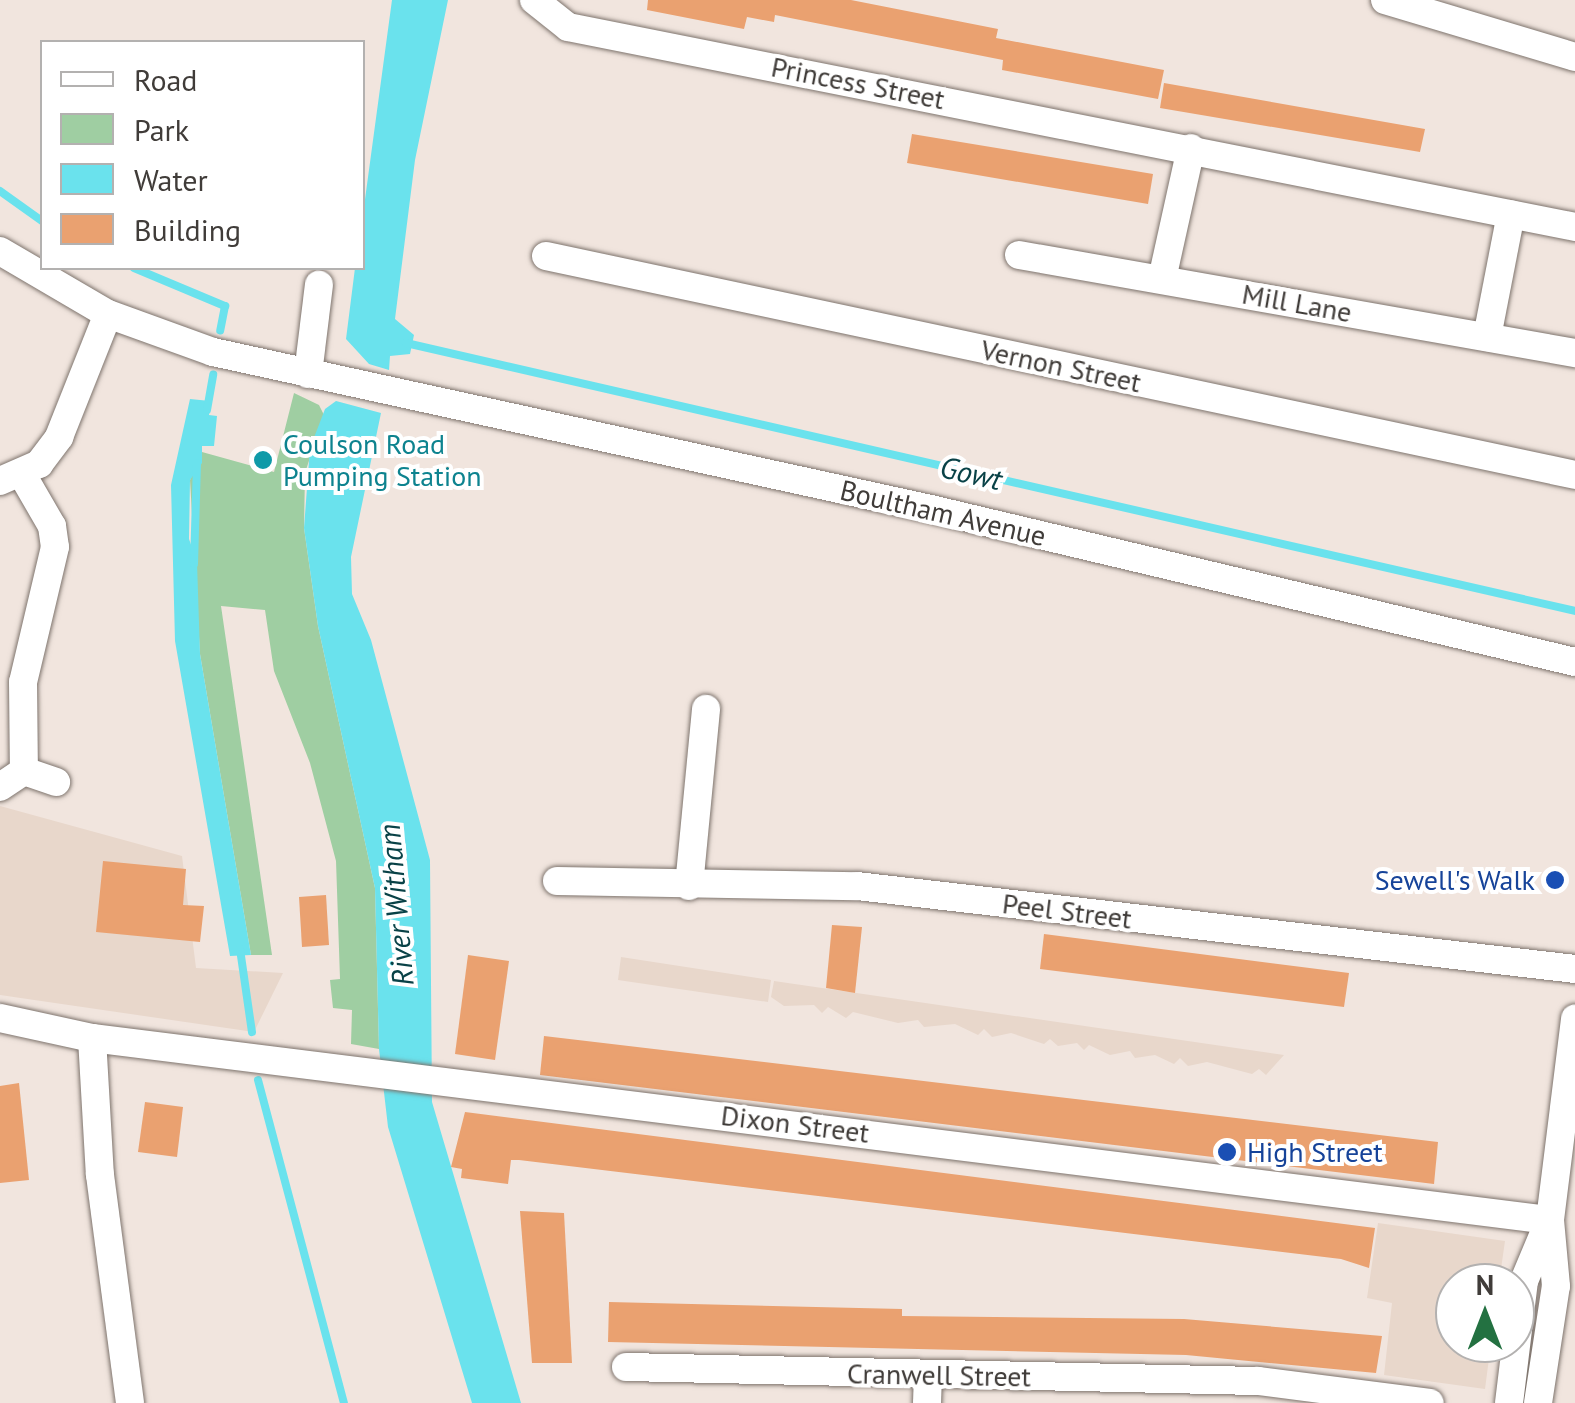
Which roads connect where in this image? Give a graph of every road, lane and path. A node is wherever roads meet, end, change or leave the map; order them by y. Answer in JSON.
{"nodes":[{"id":1,"x":534,"y":0,"type":"edge"},
{"id":2,"x":1385,"y":0,"type":"edge"},
{"id":3,"x":1575,"y":57,"type":"edge"},
{"id":4,"x":1191,"y":148,"type":"junction"},
{"id":5,"x":1512,"y":214,"type":"junction"},
{"id":6,"x":1575,"y":227,"type":"edge"},
{"id":7,"x":0,"y":251,"type":"edge"},
{"id":8,"x":1019,"y":254,"type":"dead end"},
{"id":9,"x":546,"y":256,"type":"dead end"},
{"id":10,"x":1162,"y":278,"type":"junction"},
{"id":11,"x":319,"y":285,"type":"dead end"},
{"id":12,"x":108,"y":314,"type":"junction"},
{"id":13,"x":1487,"y":337,"type":"junction"},
{"id":14,"x":1575,"y":353,"type":"edge"},
{"id":15,"x":308,"y":374,"type":"junction"},
{"id":16,"x":1575,"y":475,"type":"edge"},
{"id":17,"x":11,"y":479,"type":"edge"},
{"id":18,"x":1575,"y":662,"type":"edge"},
{"id":19,"x":706,"y":710,"type":"dead end"},
{"id":20,"x":24,"y":771,"type":"junction"},
{"id":21,"x":56,"y":782,"type":"dead end"},
{"id":22,"x":0,"y":787,"type":"edge"},
{"id":23,"x":558,"y":881,"type":"dead end"},
{"id":24,"x":689,"y":886,"type":"junction"},
{"id":25,"x":1575,"y":969,"type":"edge"},
{"id":26,"x":0,"y":1018,"type":"edge"},
{"id":27,"x":1575,"y":1018,"type":"edge"},
{"id":28,"x":41,"y":1031,"type":"junction"},
{"id":29,"x":92,"y":1038,"type":"junction"},
{"id":30,"x":0,"y":1040,"type":"edge"},
{"id":31,"x":1569,"y":1112,"type":"edge"},
{"id":32,"x":1550,"y":1220,"type":"junction"},
{"id":33,"x":1531,"y":1263,"type":"edge"},
{"id":34,"x":1535,"y":1282,"type":"edge"},
{"id":35,"x":1566,"y":1287,"type":"edge"},
{"id":36,"x":1514,"y":1363,"type":"edge"},
{"id":37,"x":626,"y":1367,"type":"dead end"},
{"id":38,"x":928,"y":1390,"type":"edge"},
{"id":39,"x":130,"y":1403,"type":"edge"},
{"id":40,"x":1430,"y":1403,"type":"edge"},
{"id":41,"x":1509,"y":1403,"type":"edge"},
{"id":42,"x":1538,"y":1403,"type":"edge"}],
"edges":[{"from":1,"to":4,"type":"street","name":"Princess Street"},
{"from":2,"to":3,"type":"street"},
{"from":4,"to":5,"type":"street","name":"Princess Street"},
{"from":4,"to":10,"type":"street"},
{"from":5,"to":6,"type":"street","name":"Princess Street"},
{"from":5,"to":13,"type":"street"},
{"from":7,"to":12,"type":"street","name":"Boultham Avenue"},
{"from":8,"to":10,"type":"street","name":"Mill Lane"},
{"from":9,"to":16,"type":"street","name":"Vernon Street"},
{"from":10,"to":13,"type":"street","name":"Mill Lane"},
{"from":11,"to":15,"type":"street"},
{"from":12,"to":15,"type":"street","name":"Boultham Avenue"},
{"from":12,"to":17,"type":"street"},
{"from":13,"to":14,"type":"street","name":"Mill Lane"},
{"from":15,"to":18,"type":"street","name":"Boultham Avenue"},
{"from":17,"to":20,"type":"street"},
{"from":19,"to":24,"type":"street"},
{"from":20,"to":21,"type":"street"},
{"from":20,"to":22,"type":"street"},
{"from":23,"to":24,"type":"street","name":"Peel Street"},
{"from":24,"to":25,"type":"street","name":"Peel Street"},
{"from":26,"to":28,"type":"street","name":"Dixon Street"},
{"from":27,"to":31,"type":"street"},
{"from":28,"to":29,"type":"street","name":"Dixon Street"},
{"from":28,"to":30,"type":"street","name":"Dixon Street"},
{"from":29,"to":32,"type":"street","name":"Dixon Street"},
{"from":29,"to":39,"type":"street"},
{"from":31,"to":32,"type":"street"},
{"from":32,"to":33,"type":"street"},
{"from":32,"to":35,"type":"street"},
{"from":34,"to":35,"type":"street"},
{"from":35,"to":42,"type":"street"},
{"from":36,"to":41,"type":"street"},
{"from":37,"to":38,"type":"street","name":"Cranwell Street"},
{"from":38,"to":40,"type":"street","name":"Cranwell Street"}]}
